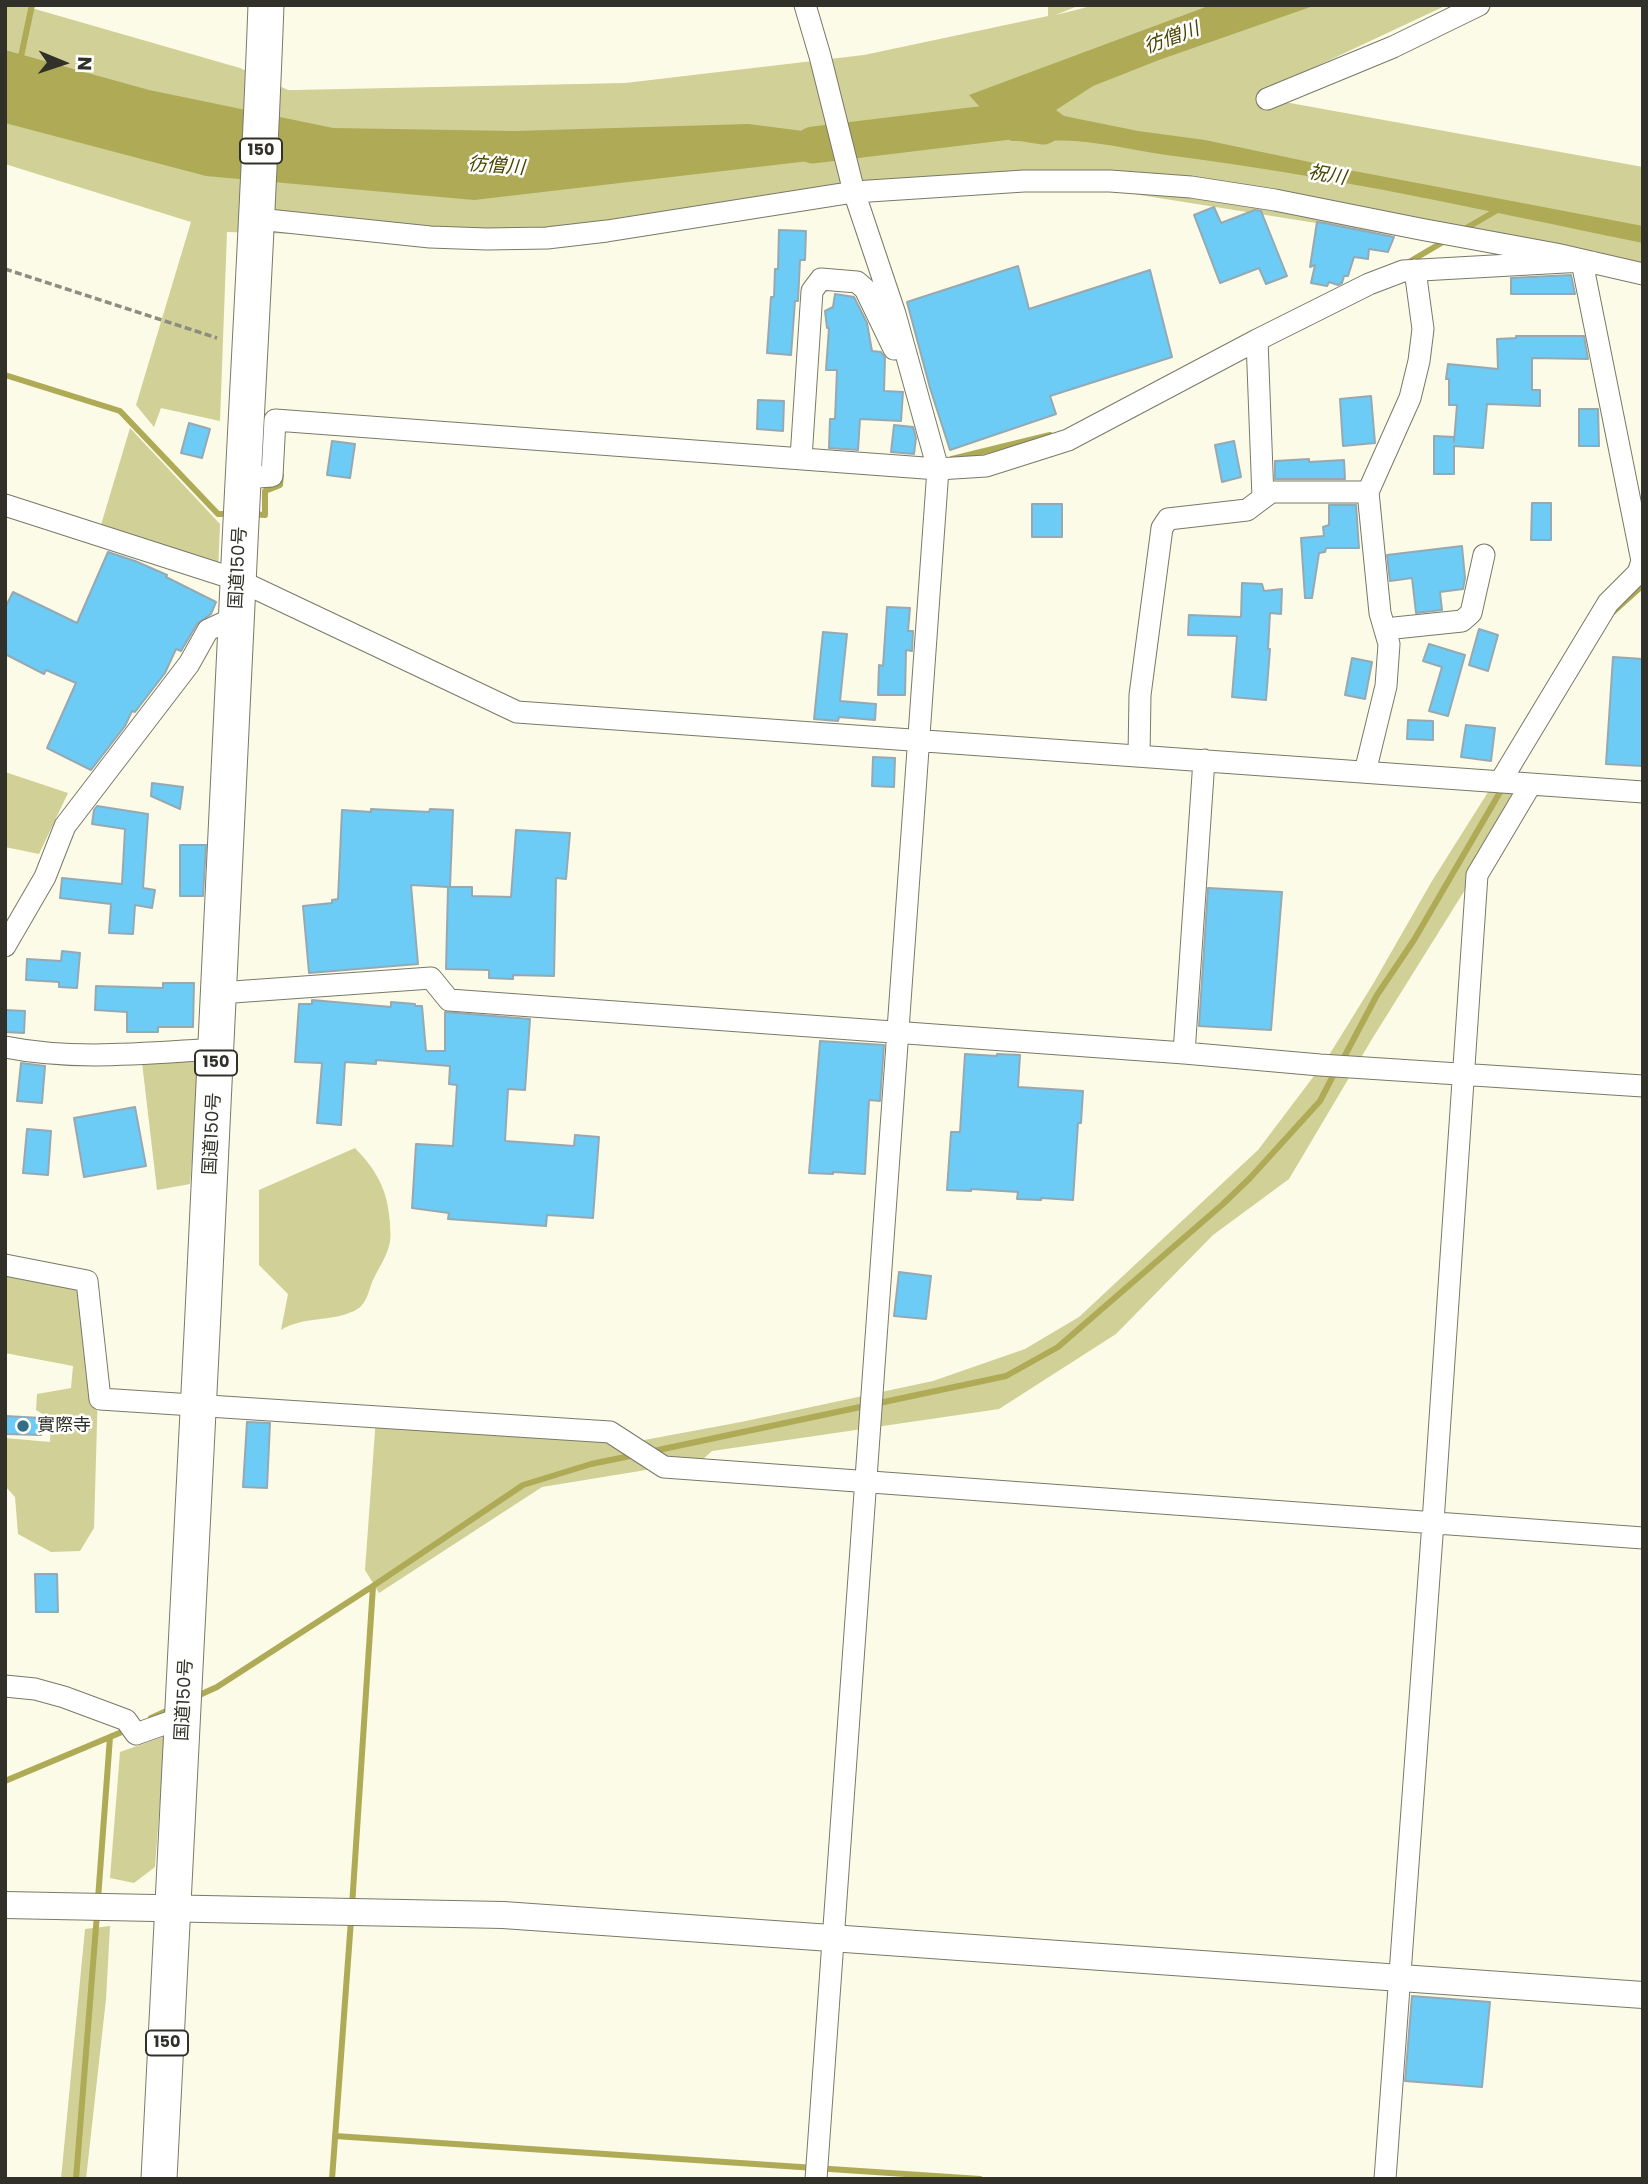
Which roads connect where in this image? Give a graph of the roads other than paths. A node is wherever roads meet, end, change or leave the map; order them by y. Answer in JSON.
{"nodes":[{"id":1,"x":266,"y":5,"type":"edge"},
{"id":2,"x":805,"y":5,"type":"edge"},
{"id":3,"x":1479,"y":5,"type":"edge"},
{"id":4,"x":1267,"y":99,"type":"dead end"},
{"id":5,"x":854,"y":192,"type":"junction"},
{"id":6,"x":258,"y":219,"type":"junction"},
{"id":7,"x":1588,"y":262,"type":"junction"},
{"id":8,"x":1415,"y":270,"type":"junction"},
{"id":9,"x":1643,"y":274,"type":"edge"},
{"id":10,"x":1257,"y":340,"type":"junction"},
{"id":11,"x":912,"y":374,"type":"junction"},
{"id":12,"x":801,"y":453,"type":"junction"},
{"id":13,"x":936,"y":462,"type":"junction"},
{"id":14,"x":244,"y":478,"type":"junction"},
{"id":15,"x":1368,"y":492,"type":"junction"},
{"id":16,"x":1263,"y":498,"type":"junction"},
{"id":17,"x":5,"y":505,"type":"edge"},
{"id":18,"x":1484,"y":555,"type":"dead end"},
{"id":19,"x":238,"y":580,"type":"junction"},
{"id":20,"x":236,"y":617,"type":"junction"},
{"id":21,"x":1385,"y":629,"type":"junction"},
{"id":22,"x":920,"y":741,"type":"junction"},
{"id":23,"x":1139,"y":756,"type":"junction"},
{"id":24,"x":1204,"y":761,"type":"junction"},
{"id":25,"x":1365,"y":772,"type":"junction"},
{"id":26,"x":1500,"y":782,"type":"junction"},
{"id":27,"x":1531,"y":784,"type":"junction"},
{"id":28,"x":1643,"y":792,"type":"edge"},
{"id":29,"x":5,"y":946,"type":"edge"},
{"id":30,"x":219,"y":993,"type":"junction"},
{"id":31,"x":897,"y":1033,"type":"junction"},
{"id":32,"x":5,"y":1047,"type":"edge"},
{"id":33,"x":217,"y":1049,"type":"junction"},
{"id":34,"x":1184,"y":1053,"type":"junction"},
{"id":35,"x":1465,"y":1073,"type":"junction"},
{"id":36,"x":1643,"y":1086,"type":"edge"},
{"id":37,"x":5,"y":1265,"type":"edge"},
{"id":38,"x":200,"y":1405,"type":"junction"},
{"id":39,"x":865,"y":1481,"type":"junction"},
{"id":40,"x":1433,"y":1522,"type":"junction"},
{"id":41,"x":1643,"y":1538,"type":"edge"},
{"id":42,"x":5,"y":1686,"type":"edge"},
{"id":43,"x":184,"y":1717,"type":"junction"},
{"id":44,"x":5,"y":1905,"type":"edge"},
{"id":45,"x":174,"y":1907,"type":"junction"},
{"id":46,"x":833,"y":1937,"type":"junction"},
{"id":47,"x":1399,"y":1977,"type":"junction"},
{"id":48,"x":1643,"y":1995,"type":"edge"},
{"id":49,"x":816,"y":2171,"type":"edge"},
{"id":50,"x":159,"y":2179,"type":"edge"},
{"id":51,"x":1385,"y":2179,"type":"edge"}],
"edges":[{"from":1,"to":6,"type":"highway","name":"国道150号","number":"150"},
{"from":2,"to":5,"type":"street"},
{"from":3,"to":4,"type":"street"},
{"from":5,"to":6,"type":"street"},
{"from":5,"to":7,"type":"street"},
{"from":5,"to":11,"type":"street"},
{"from":6,"to":14,"type":"highway","name":"国道150号","number":"150"},
{"from":7,"to":8,"type":"street"},
{"from":7,"to":9,"type":"street"},
{"from":7,"to":26,"type":"street"},
{"from":8,"to":10,"type":"street"},
{"from":8,"to":15,"type":"street"},
{"from":10,"to":13,"type":"street"},
{"from":10,"to":16,"type":"street"},
{"from":11,"to":12,"type":"street"},
{"from":11,"to":13,"type":"street"},
{"from":12,"to":13,"type":"street"},
{"from":12,"to":14,"type":"street"},
{"from":13,"to":22,"type":"street"},
{"from":14,"to":19,"type":"highway","name":"国道150号","number":"150"},
{"from":15,"to":16,"type":"street"},
{"from":15,"to":21,"type":"street"},
{"from":16,"to":23,"type":"street"},
{"from":17,"to":19,"type":"street"},
{"from":18,"to":21,"type":"street"},
{"from":19,"to":20,"type":"highway","name":"国道150号","number":"150"},
{"from":19,"to":22,"type":"street"},
{"from":20,"to":29,"type":"street"},
{"from":20,"to":30,"type":"highway","name":"国道150号","number":"150"},
{"from":21,"to":25,"type":"street"},
{"from":22,"to":23,"type":"street"},
{"from":22,"to":31,"type":"street"},
{"from":23,"to":24,"type":"street"},
{"from":24,"to":25,"type":"street"},
{"from":24,"to":34,"type":"street"},
{"from":25,"to":26,"type":"street"},
{"from":26,"to":27,"type":"street"},
{"from":27,"to":28,"type":"street"},
{"from":27,"to":35,"type":"street"},
{"from":30,"to":31,"type":"street"},
{"from":30,"to":33,"type":"highway","name":"国道150号","number":"150"},
{"from":31,"to":34,"type":"street"},
{"from":31,"to":39,"type":"street"},
{"from":32,"to":33,"type":"street"},
{"from":33,"to":38,"type":"highway","name":"国道150号","number":"150"},
{"from":34,"to":35,"type":"street"},
{"from":35,"to":36,"type":"street"},
{"from":35,"to":40,"type":"street"},
{"from":37,"to":38,"type":"street"},
{"from":38,"to":39,"type":"street"},
{"from":38,"to":43,"type":"highway","name":"国道150号","number":"150"},
{"from":39,"to":40,"type":"street"},
{"from":39,"to":46,"type":"street"},
{"from":40,"to":41,"type":"street"},
{"from":40,"to":47,"type":"street"},
{"from":42,"to":43,"type":"street"},
{"from":43,"to":45,"type":"highway","name":"国道150号","number":"150"},
{"from":44,"to":45,"type":"street"},
{"from":45,"to":46,"type":"street"},
{"from":45,"to":50,"type":"highway","name":"国道150号","number":"150"},
{"from":46,"to":47,"type":"street"},
{"from":46,"to":49,"type":"street"},
{"from":47,"to":48,"type":"street"},
{"from":47,"to":51,"type":"street"}]}
